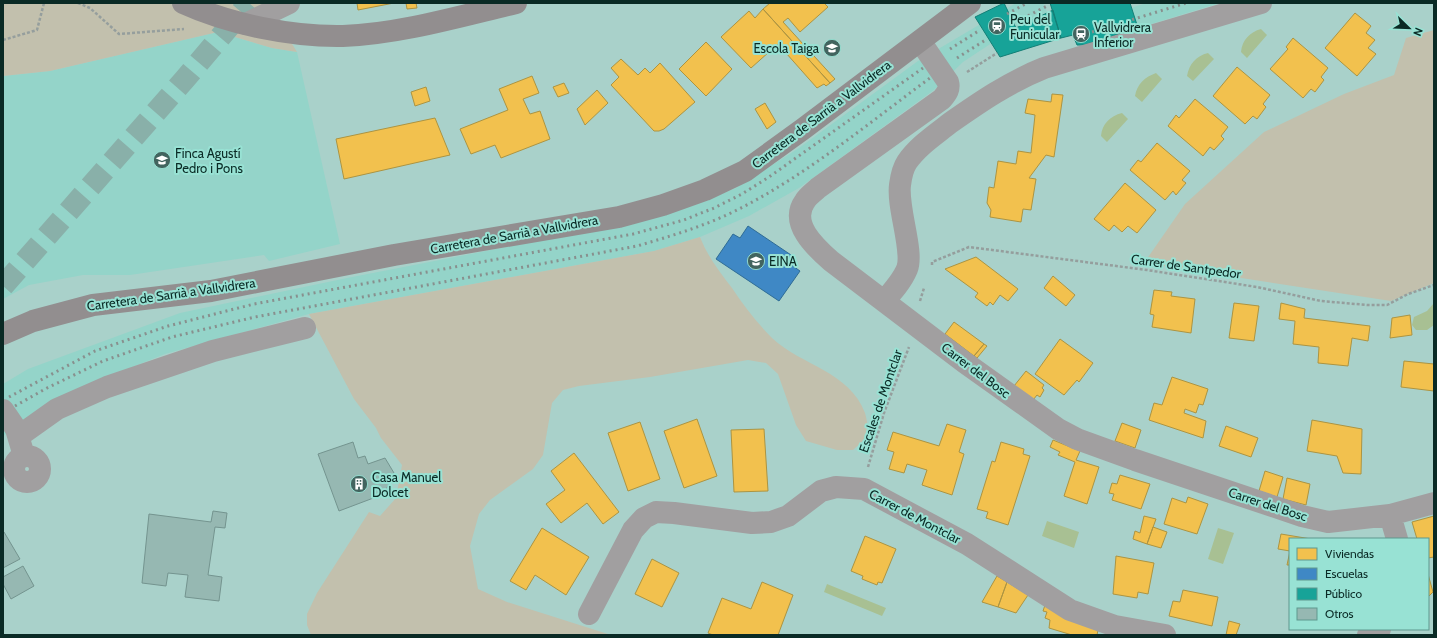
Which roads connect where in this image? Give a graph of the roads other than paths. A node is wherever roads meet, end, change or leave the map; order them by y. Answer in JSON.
{"nodes":[{"id":1,"x":183,"y":3,"type":"edge"},
{"id":2,"x":289,"y":3,"type":"edge"},
{"id":3,"x":516,"y":3,"type":"edge"},
{"id":4,"x":970,"y":3,"type":"edge"},
{"id":5,"x":1261,"y":3,"type":"edge"},
{"id":6,"x":246,"y":24,"type":"junction"},
{"id":7,"x":923,"y":46,"type":"junction"},
{"id":8,"x":884,"y":301,"type":"junction"},
{"id":9,"x":305,"y":328,"type":"dead end"},
{"id":10,"x":3,"y":334,"type":"edge"},
{"id":11,"x":3,"y":410,"type":"edge"},
{"id":12,"x":17,"y":432,"type":"junction"},
{"id":13,"x":14,"y":470,"type":"edge"},
{"id":14,"x":1434,"y":503,"type":"edge"},
{"id":15,"x":1390,"y":515,"type":"junction"},
{"id":16,"x":1397,"y":538,"type":"edge"},
{"id":17,"x":590,"y":614,"type":"dead end"},
{"id":18,"x":1379,"y":630,"type":"edge"},
{"id":19,"x":1165,"y":635,"type":"edge"},
{"id":20,"x":1368,"y":635,"type":"edge"}],
"edges":[{"from":1,"to":6,"type":"main road"},
{"from":2,"to":6,"type":"street"},
{"from":3,"to":6,"type":"main road"},
{"from":4,"to":7,"type":"main road","name":"Carretera de Sarrià a Vallvidrera"},
{"from":5,"to":8,"type":"street"},
{"from":7,"to":8,"type":"street","name":"Carrer del Bosc"},
{"from":7,"to":10,"type":"main road","name":"Carretera de Sarrià a Vallvidrera"},
{"from":8,"to":15,"type":"street","name":"Carrer del Bosc"},
{"from":9,"to":12,"type":"street"},
{"from":11,"to":12,"type":"street"},
{"from":12,"to":13,"type":"street"},
{"from":14,"to":15,"type":"street","name":"Carrer del Bosc"},
{"from":15,"to":16,"type":"street"},
{"from":17,"to":19,"type":"street","name":"Carrer de Montclar"},
{"from":18,"to":20,"type":"street"}]}
